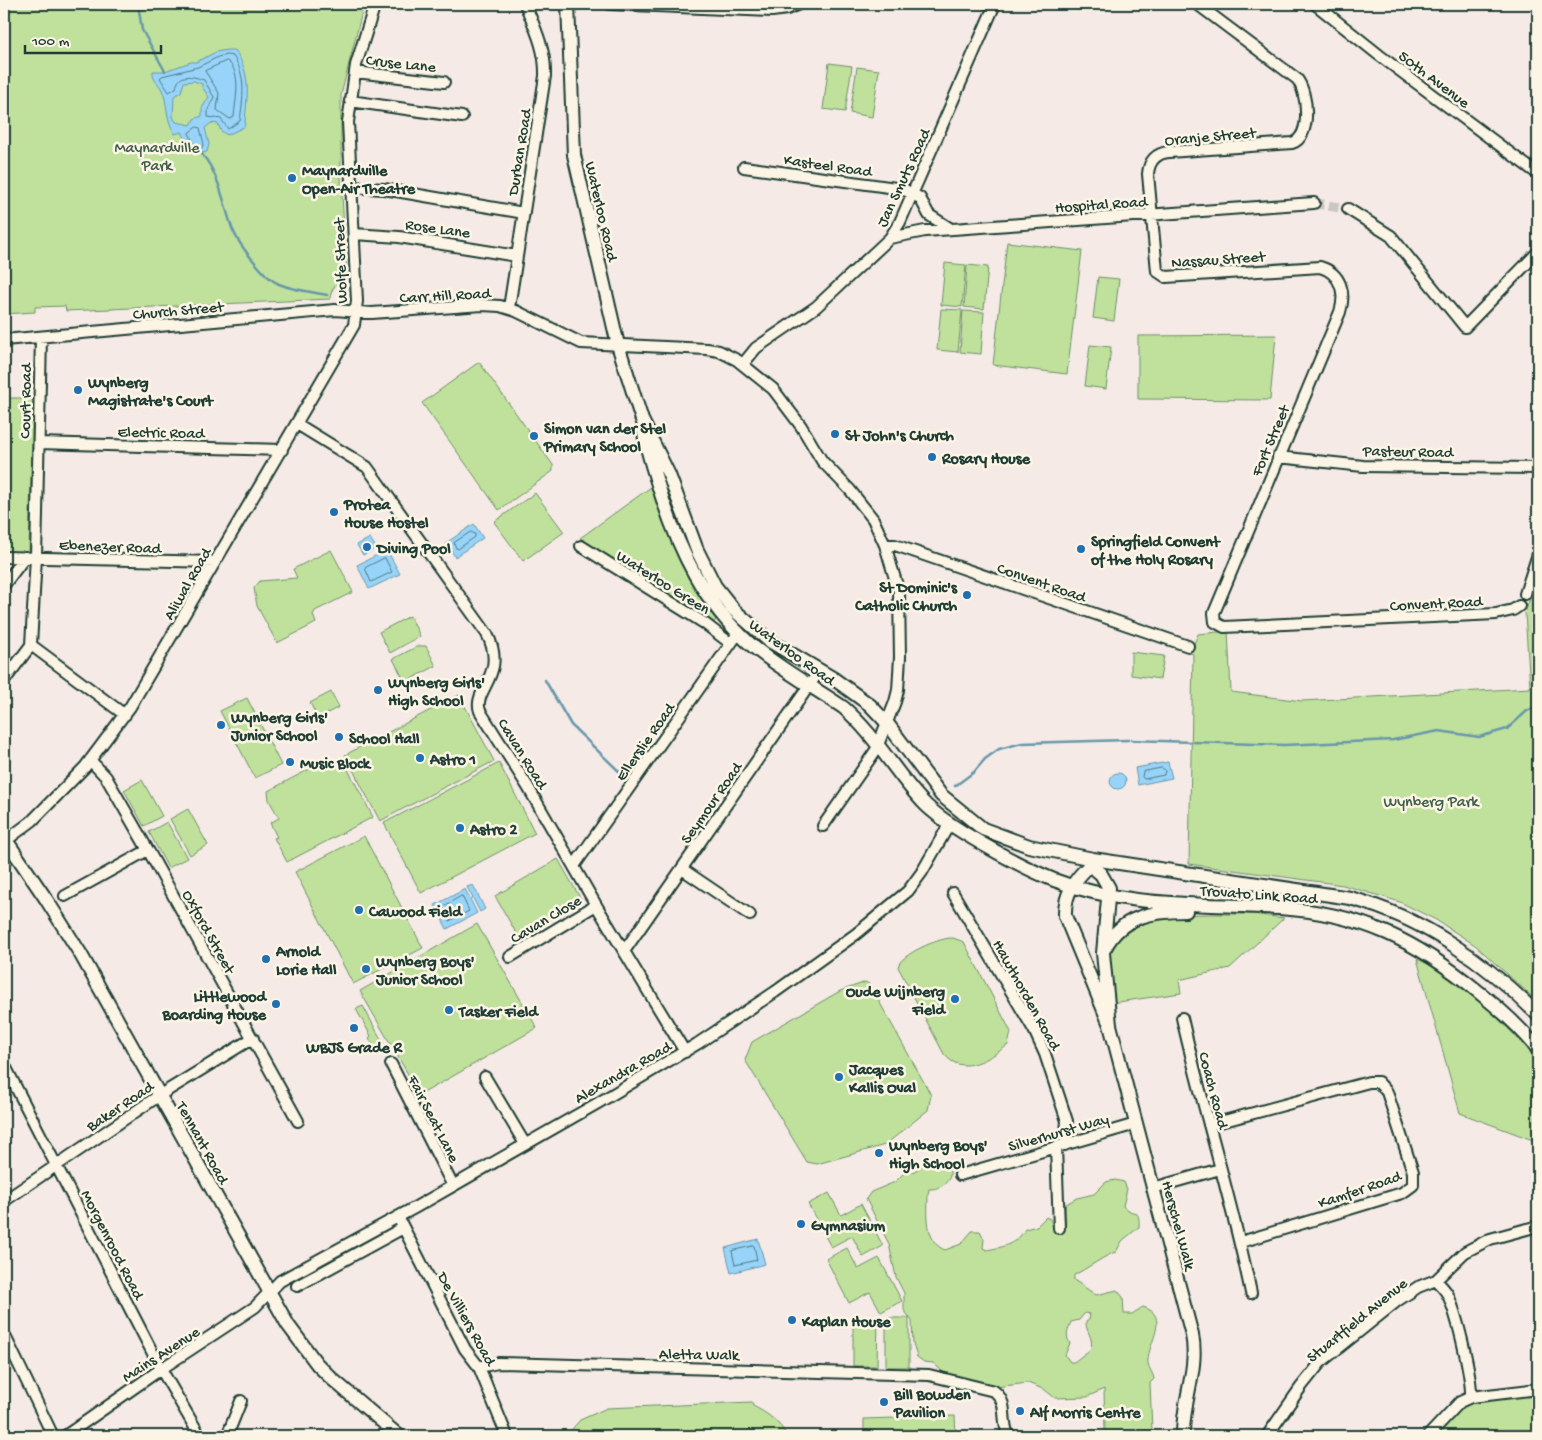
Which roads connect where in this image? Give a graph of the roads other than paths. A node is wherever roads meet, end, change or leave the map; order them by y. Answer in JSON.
{"nodes":[{"id":1,"x":375,"y":4,"type":"edge"},
{"id":2,"x":525,"y":4,"type":"edge"},
{"id":3,"x":568,"y":4,"type":"edge"},
{"id":4,"x":610,"y":4,"type":"edge"},
{"id":5,"x":798,"y":4,"type":"edge"},
{"id":6,"x":995,"y":4,"type":"edge"},
{"id":7,"x":1197,"y":4,"type":"edge"},
{"id":8,"x":1315,"y":4,"type":"edge"},
{"id":9,"x":787,"y":6,"type":"edge"},
{"id":10,"x":354,"y":72,"type":"junction"},
{"id":11,"x":444,"y":82,"type":"dead end"},
{"id":12,"x":350,"y":101,"type":"junction"},
{"id":13,"x":462,"y":117,"type":"dead end"},
{"id":14,"x":744,"y":167,"type":"dead end"},
{"id":15,"x":1538,"y":174,"type":"edge"},
{"id":16,"x":351,"y":187,"type":"junction"},
{"id":17,"x":912,"y":194,"type":"junction"},
{"id":18,"x":1314,"y":203,"type":"tunnel mouth"},
{"id":19,"x":1348,"y":209,"type":"tunnel mouth"},
{"id":20,"x":524,"y":213,"type":"junction"},
{"id":21,"x":1152,"y":215,"type":"junction"},
{"id":22,"x":952,"y":230,"type":"junction"},
{"id":23,"x":354,"y":234,"type":"junction"},
{"id":24,"x":890,"y":238,"type":"junction"},
{"id":25,"x":1538,"y":252,"type":"edge"},
{"id":26,"x":517,"y":256,"type":"junction"},
{"id":27,"x":1337,"y":278,"type":"joint"},
{"id":28,"x":508,"y":308,"type":"junction"},
{"id":29,"x":356,"y":312,"type":"junction"},
{"id":30,"x":40,"y":337,"type":"junction"},
{"id":31,"x":4,"y":340,"type":"edge"},
{"id":32,"x":618,"y":345,"type":"junction"},
{"id":33,"x":742,"y":364,"type":"junction"},
{"id":34,"x":642,"y":420,"type":"junction"},
{"id":35,"x":297,"y":424,"type":"junction"},
{"id":36,"x":39,"y":443,"type":"junction"},
{"id":37,"x":282,"y":450,"type":"junction"},
{"id":38,"x":1278,"y":457,"type":"junction"},
{"id":39,"x":1538,"y":468,"type":"edge"},
{"id":40,"x":885,"y":545,"type":"junction"},
{"id":41,"x":581,"y":546,"type":"dead end"},
{"id":42,"x":1538,"y":554,"type":"edge"},
{"id":43,"x":4,"y":557,"type":"edge"},
{"id":44,"x":25,"y":557,"type":"junction"},
{"id":45,"x":36,"y":557,"type":"junction"},
{"id":46,"x":215,"y":562,"type":"junction"},
{"id":47,"x":4,"y":585,"type":"edge"},
{"id":48,"x":1525,"y":594,"type":"dead end"},
{"id":49,"x":1519,"y":606,"type":"dead end"},
{"id":50,"x":1214,"y":613,"type":"joint"},
{"id":51,"x":739,"y":632,"type":"junction"},
{"id":52,"x":730,"y":643,"type":"junction"},
{"id":53,"x":31,"y":645,"type":"junction"},
{"id":54,"x":1188,"y":646,"type":"dead end"},
{"id":55,"x":820,"y":670,"type":"junction"},
{"id":56,"x":4,"y":681,"type":"edge"},
{"id":57,"x":810,"y":684,"type":"junction"},
{"id":58,"x":125,"y":715,"type":"junction"},
{"id":59,"x":887,"y":723,"type":"junction"},
{"id":60,"x":878,"y":743,"type":"junction"},
{"id":61,"x":90,"y":760,"type":"junction"},
{"id":62,"x":957,"y":810,"type":"joint"},
{"id":63,"x":950,"y":823,"type":"junction"},
{"id":64,"x":823,"y":826,"type":"dead end"},
{"id":65,"x":5,"y":840,"type":"edge"},
{"id":66,"x":1011,"y":840,"type":"junction"},
{"id":67,"x":148,"y":850,"type":"junction"},
{"id":68,"x":1090,"y":865,"type":"junction"},
{"id":69,"x":574,"y":866,"type":"junction"},
{"id":70,"x":1142,"y":866,"type":"junction"},
{"id":71,"x":682,"y":869,"type":"junction"},
{"id":72,"x":1072,"y":886,"type":"junction"},
{"id":73,"x":953,"y":893,"type":"dead end"},
{"id":74,"x":65,"y":896,"type":"dead end"},
{"id":75,"x":1110,"y":896,"type":"junction"},
{"id":76,"x":596,"y":906,"type":"junction"},
{"id":77,"x":1223,"y":906,"type":"junction"},
{"id":78,"x":750,"y":914,"type":"dead end"},
{"id":79,"x":625,"y":950,"type":"junction"},
{"id":80,"x":1103,"y":953,"type":"junction"},
{"id":81,"x":510,"y":957,"type":"dead end"},
{"id":82,"x":1538,"y":1015,"type":"edge"},
{"id":83,"x":1182,"y":1018,"type":"dead end"},
{"id":84,"x":1110,"y":1025,"type":"junction"},
{"id":85,"x":253,"y":1038,"type":"junction"},
{"id":86,"x":1538,"y":1049,"type":"edge"},
{"id":87,"x":685,"y":1052,"type":"junction"},
{"id":88,"x":4,"y":1064,"type":"edge"},
{"id":89,"x":391,"y":1064,"type":"dead end"},
{"id":90,"x":485,"y":1077,"type":"dead end"},
{"id":91,"x":160,"y":1095,"type":"junction"},
{"id":92,"x":298,"y":1121,"type":"dead end"},
{"id":93,"x":1136,"y":1124,"type":"junction"},
{"id":94,"x":1209,"y":1126,"type":"junction"},
{"id":95,"x":525,"y":1144,"type":"junction"},
{"id":96,"x":1060,"y":1146,"type":"junction"},
{"id":97,"x":56,"y":1166,"type":"junction"},
{"id":98,"x":1220,"y":1169,"type":"junction"},
{"id":99,"x":960,"y":1175,"type":"dead end"},
{"id":100,"x":452,"y":1186,"type":"junction"},
{"id":101,"x":1153,"y":1188,"type":"junction"},
{"id":102,"x":4,"y":1201,"type":"edge"},
{"id":103,"x":398,"y":1217,"type":"junction"},
{"id":104,"x":1538,"y":1226,"type":"edge"},
{"id":105,"x":375,"y":1228,"type":"junction"},
{"id":106,"x":403,"y":1228,"type":"junction"},
{"id":107,"x":1059,"y":1228,"type":"dead end"},
{"id":108,"x":361,"y":1236,"type":"junction"},
{"id":109,"x":381,"y":1240,"type":"junction"},
{"id":110,"x":1241,"y":1242,"type":"junction"},
{"id":111,"x":367,"y":1247,"type":"junction"},
{"id":112,"x":316,"y":1260,"type":"junction"},
{"id":113,"x":323,"y":1272,"type":"junction"},
{"id":114,"x":1436,"y":1280,"type":"junction"},
{"id":115,"x":297,"y":1286,"type":"dead end"},
{"id":116,"x":268,"y":1292,"type":"junction"},
{"id":117,"x":1251,"y":1292,"type":"dead end"},
{"id":118,"x":4,"y":1334,"type":"edge"},
{"id":119,"x":479,"y":1367,"type":"junction"},
{"id":120,"x":161,"y":1369,"type":"junction"},
{"id":121,"x":1538,"y":1389,"type":"edge"},
{"id":122,"x":1471,"y":1397,"type":"junction"},
{"id":123,"x":241,"y":1401,"type":"dead end"},
{"id":124,"x":53,"y":1436,"type":"edge"},
{"id":125,"x":65,"y":1436,"type":"edge"},
{"id":126,"x":200,"y":1436,"type":"edge"},
{"id":127,"x":228,"y":1436,"type":"edge"},
{"id":128,"x":399,"y":1436,"type":"edge"},
{"id":129,"x":507,"y":1436,"type":"edge"},
{"id":130,"x":1009,"y":1436,"type":"edge"},
{"id":131,"x":1183,"y":1436,"type":"edge"},
{"id":132,"x":1267,"y":1436,"type":"edge"},
{"id":133,"x":1428,"y":1436,"type":"edge"}],
"edges":[{"from":1,"to":10,"type":"street","name":"Wolfe Street"},
{"from":2,"to":20,"type":"street","name":"Durban Road"},
{"from":3,"to":32,"type":"main road","name":"Waterloo Road"},
{"from":4,"to":9,"type":"street"},
{"from":5,"to":9,"type":"street"},
{"from":6,"to":17,"type":"street","name":"Jan Smuts Road"},
{"from":7,"to":21,"type":"street","name":"Oranje Street"},
{"from":8,"to":15,"type":"street","name":"50th Avenue"},
{"from":10,"to":11,"type":"street","name":"Cruse Lane"},
{"from":10,"to":12,"type":"street","name":"Wolfe Street"},
{"from":12,"to":13,"type":"street"},
{"from":12,"to":16,"type":"street","name":"Wolfe Street"},
{"from":14,"to":17,"type":"street","name":"Kasteel Road"},
{"from":16,"to":20,"type":"street"},
{"from":16,"to":23,"type":"street","name":"Wolfe Street"},
{"from":17,"to":22,"type":"street"},
{"from":17,"to":24,"type":"street","name":"Jan Smuts Road"},
{"from":18,"to":21,"type":"street","name":"Hospital Road"},
{"from":19,"to":25,"type":"street"},
{"from":20,"to":26,"type":"street","name":"Durban Road"},
{"from":21,"to":22,"type":"street","name":"Hospital Road"},
{"from":21,"to":27,"type":"street","name":"Nassau Street"},
{"from":22,"to":24,"type":"street","name":"Hospital Road"},
{"from":23,"to":26,"type":"street","name":"Rose Lane"},
{"from":23,"to":29,"type":"street","name":"Wolfe Street"},
{"from":24,"to":33,"type":"street","name":"Jan Smuts Road"},
{"from":26,"to":28,"type":"street","name":"Durban Road"},
{"from":27,"to":38,"type":"street","name":"Fort Street"},
{"from":28,"to":29,"type":"street","name":"Carr Hill Road"},
{"from":28,"to":32,"type":"street","name":"Carr Hill Road"},
{"from":29,"to":30,"type":"street","name":"Church Street"},
{"from":29,"to":35,"type":"street","name":"Aliwal Road"},
{"from":30,"to":31,"type":"street","name":"Church Street"},
{"from":30,"to":36,"type":"street","name":"Court Road"},
{"from":32,"to":33,"type":"street","name":"Carr Hill Road"},
{"from":32,"to":34,"type":"main road","name":"Waterloo Road"},
{"from":33,"to":40,"type":"street","name":"Carr Hill Road"},
{"from":34,"to":51,"type":"main road","name":"Waterloo Road"},
{"from":34,"to":55,"type":"main road","name":"Waterloo Road"},
{"from":35,"to":37,"type":"street","name":"Aliwal Road"},
{"from":35,"to":69,"type":"street","name":"Cavan Road"},
{"from":36,"to":37,"type":"street","name":"Electric Road"},
{"from":36,"to":45,"type":"street","name":"Court Road"},
{"from":37,"to":46,"type":"street","name":"Aliwal Road"},
{"from":38,"to":39,"type":"street","name":"Pasteur Road"},
{"from":38,"to":50,"type":"street","name":"Fort Street"},
{"from":40,"to":54,"type":"street","name":"Convent Road"},
{"from":40,"to":59,"type":"street","name":"Carr Hill Road"},
{"from":41,"to":52,"type":"street","name":"Waterloo Green"},
{"from":42,"to":48,"type":"street"},
{"from":43,"to":44,"type":"street","name":"Ebenezer Road"},
{"from":44,"to":45,"type":"street","name":"Ebenezer Road"},
{"from":44,"to":47,"type":"street"},
{"from":45,"to":46,"type":"street","name":"Ebenezer Road"},
{"from":45,"to":53,"type":"street","name":"Court Road"},
{"from":46,"to":58,"type":"street","name":"Aliwal Road"},
{"from":49,"to":50,"type":"street","name":"Convent Road"},
{"from":51,"to":52,"type":"street","name":"Ellerslie Road"},
{"from":51,"to":57,"type":"main road","name":"Waterloo Road"},
{"from":52,"to":69,"type":"street","name":"Ellerslie Road"},
{"from":53,"to":56,"type":"street"},
{"from":53,"to":58,"type":"street"},
{"from":55,"to":57,"type":"street","name":"Seymour Road"},
{"from":55,"to":59,"type":"main road","name":"Waterloo Road"},
{"from":57,"to":60,"type":"main road","name":"Waterloo Road"},
{"from":57,"to":71,"type":"street","name":"Seymour Road"},
{"from":58,"to":61,"type":"street","name":"Aliwal Road"},
{"from":59,"to":60,"type":"street","name":"Carr Hill Road"},
{"from":59,"to":62,"type":"main road","name":"Waterloo Road"},
{"from":60,"to":63,"type":"main road","name":"Waterloo Road"},
{"from":60,"to":64,"type":"street","name":"Carr Hill Road"},
{"from":61,"to":65,"type":"street","name":"Aliwal Road"},
{"from":61,"to":67,"type":"street","name":"Oxford Street"},
{"from":62,"to":66,"type":"main road","name":"Trovato Link Road"},
{"from":63,"to":72,"type":"main road","name":"Trovato Link Road"},
{"from":63,"to":87,"type":"street","name":"Alexandra Road"},
{"from":65,"to":91,"type":"main road","name":"Tennant Road"},
{"from":66,"to":68,"type":"main road"},
{"from":66,"to":70,"type":"main road","name":"Trovato Link Road"},
{"from":67,"to":74,"type":"street"},
{"from":67,"to":85,"type":"street","name":"Oxford Street"},
{"from":68,"to":70,"type":"main road"},
{"from":68,"to":72,"type":"main road"},
{"from":68,"to":75,"type":"main road"},
{"from":69,"to":76,"type":"street","name":"Cavan Road"},
{"from":70,"to":82,"type":"main road","name":"Trovato Link Road"},
{"from":71,"to":78,"type":"street"},
{"from":71,"to":79,"type":"street","name":"Seymour Road"},
{"from":72,"to":75,"type":"main road","name":"Trovato Link Road"},
{"from":72,"to":84,"type":"main road","name":"Herschel Walk"},
{"from":73,"to":96,"type":"street","name":"Hawthorden Road"},
{"from":75,"to":77,"type":"main road","name":"Trovato Link Road"},
{"from":75,"to":80,"type":"main road","name":"Herschel Walk"},
{"from":76,"to":79,"type":"street","name":"Cavan Road"},
{"from":76,"to":81,"type":"street","name":"Cavan Close"},
{"from":77,"to":80,"type":"main road"},
{"from":77,"to":86,"type":"main road","name":"Trovato Link Road"},
{"from":79,"to":87,"type":"street","name":"Cavan Road"},
{"from":80,"to":84,"type":"main road","name":"Herschel Walk"},
{"from":83,"to":94,"type":"street","name":"Coach Road"},
{"from":84,"to":93,"type":"main road","name":"Herschel Walk"},
{"from":85,"to":91,"type":"street","name":"Baker Road"},
{"from":85,"to":92,"type":"street","name":"Oxford Street"},
{"from":87,"to":95,"type":"street","name":"Alexandra Road"},
{"from":88,"to":97,"type":"street","name":"Morgenrood Road"},
{"from":89,"to":100,"type":"street","name":"Fair Seat Lane"},
{"from":90,"to":95,"type":"street"},
{"from":91,"to":97,"type":"street","name":"Baker Road"},
{"from":91,"to":116,"type":"main road","name":"Tennant Road"},
{"from":93,"to":96,"type":"street","name":"Silverhurst Way"},
{"from":93,"to":101,"type":"main road","name":"Herschel Walk"},
{"from":94,"to":98,"type":"street","name":"Coach Road"},
{"from":94,"to":110,"type":"street","name":"Kamfer Road"},
{"from":95,"to":100,"type":"street","name":"Alexandra Road"},
{"from":96,"to":99,"type":"street","name":"Silverhurst Way"},
{"from":96,"to":107,"type":"street","name":"Hawthorden Road"},
{"from":97,"to":102,"type":"street","name":"Baker Road"},
{"from":97,"to":120,"type":"street","name":"Morgenrood Road"},
{"from":98,"to":101,"type":"street"},
{"from":98,"to":110,"type":"street","name":"Coach Road"},
{"from":100,"to":103,"type":"street","name":"Alexandra Road"},
{"from":101,"to":131,"type":"main road","name":"Herschel Walk"},
{"from":103,"to":105,"type":"street","name":"Alexandra Road"},
{"from":103,"to":106,"type":"street","name":"De Villiers Road"},
{"from":104,"to":114,"type":"street","name":"Stuartfield Avenue"},
{"from":105,"to":108,"type":"street","name":"Alexandra Road"},
{"from":105,"to":109,"type":"street"},
{"from":106,"to":109,"type":"street"},
{"from":106,"to":119,"type":"street","name":"De Villiers Road"},
{"from":108,"to":111,"type":"street"},
{"from":108,"to":112,"type":"street","name":"Alexandra Road"},
{"from":109,"to":111,"type":"street"},
{"from":110,"to":117,"type":"street","name":"Coach Road"},
{"from":111,"to":113,"type":"street"},
{"from":112,"to":113,"type":"street"},
{"from":112,"to":116,"type":"street","name":"Alexandra Road"},
{"from":113,"to":115,"type":"street"},
{"from":114,"to":122,"type":"street"},
{"from":114,"to":132,"type":"street","name":"Stuartfield Avenue"},
{"from":116,"to":120,"type":"street","name":"Mains Avenue"},
{"from":116,"to":128,"type":"main road","name":"Tennant Road"},
{"from":118,"to":124,"type":"street"},
{"from":119,"to":129,"type":"street","name":"De Villiers Road"},
{"from":119,"to":130,"type":"street","name":"Aletta Walk"},
{"from":120,"to":125,"type":"street","name":"Mains Avenue"},
{"from":120,"to":126,"type":"street","name":"Morgenrood Road"},
{"from":121,"to":122,"type":"street"},
{"from":122,"to":133,"type":"street"},
{"from":123,"to":127,"type":"street"}]}
